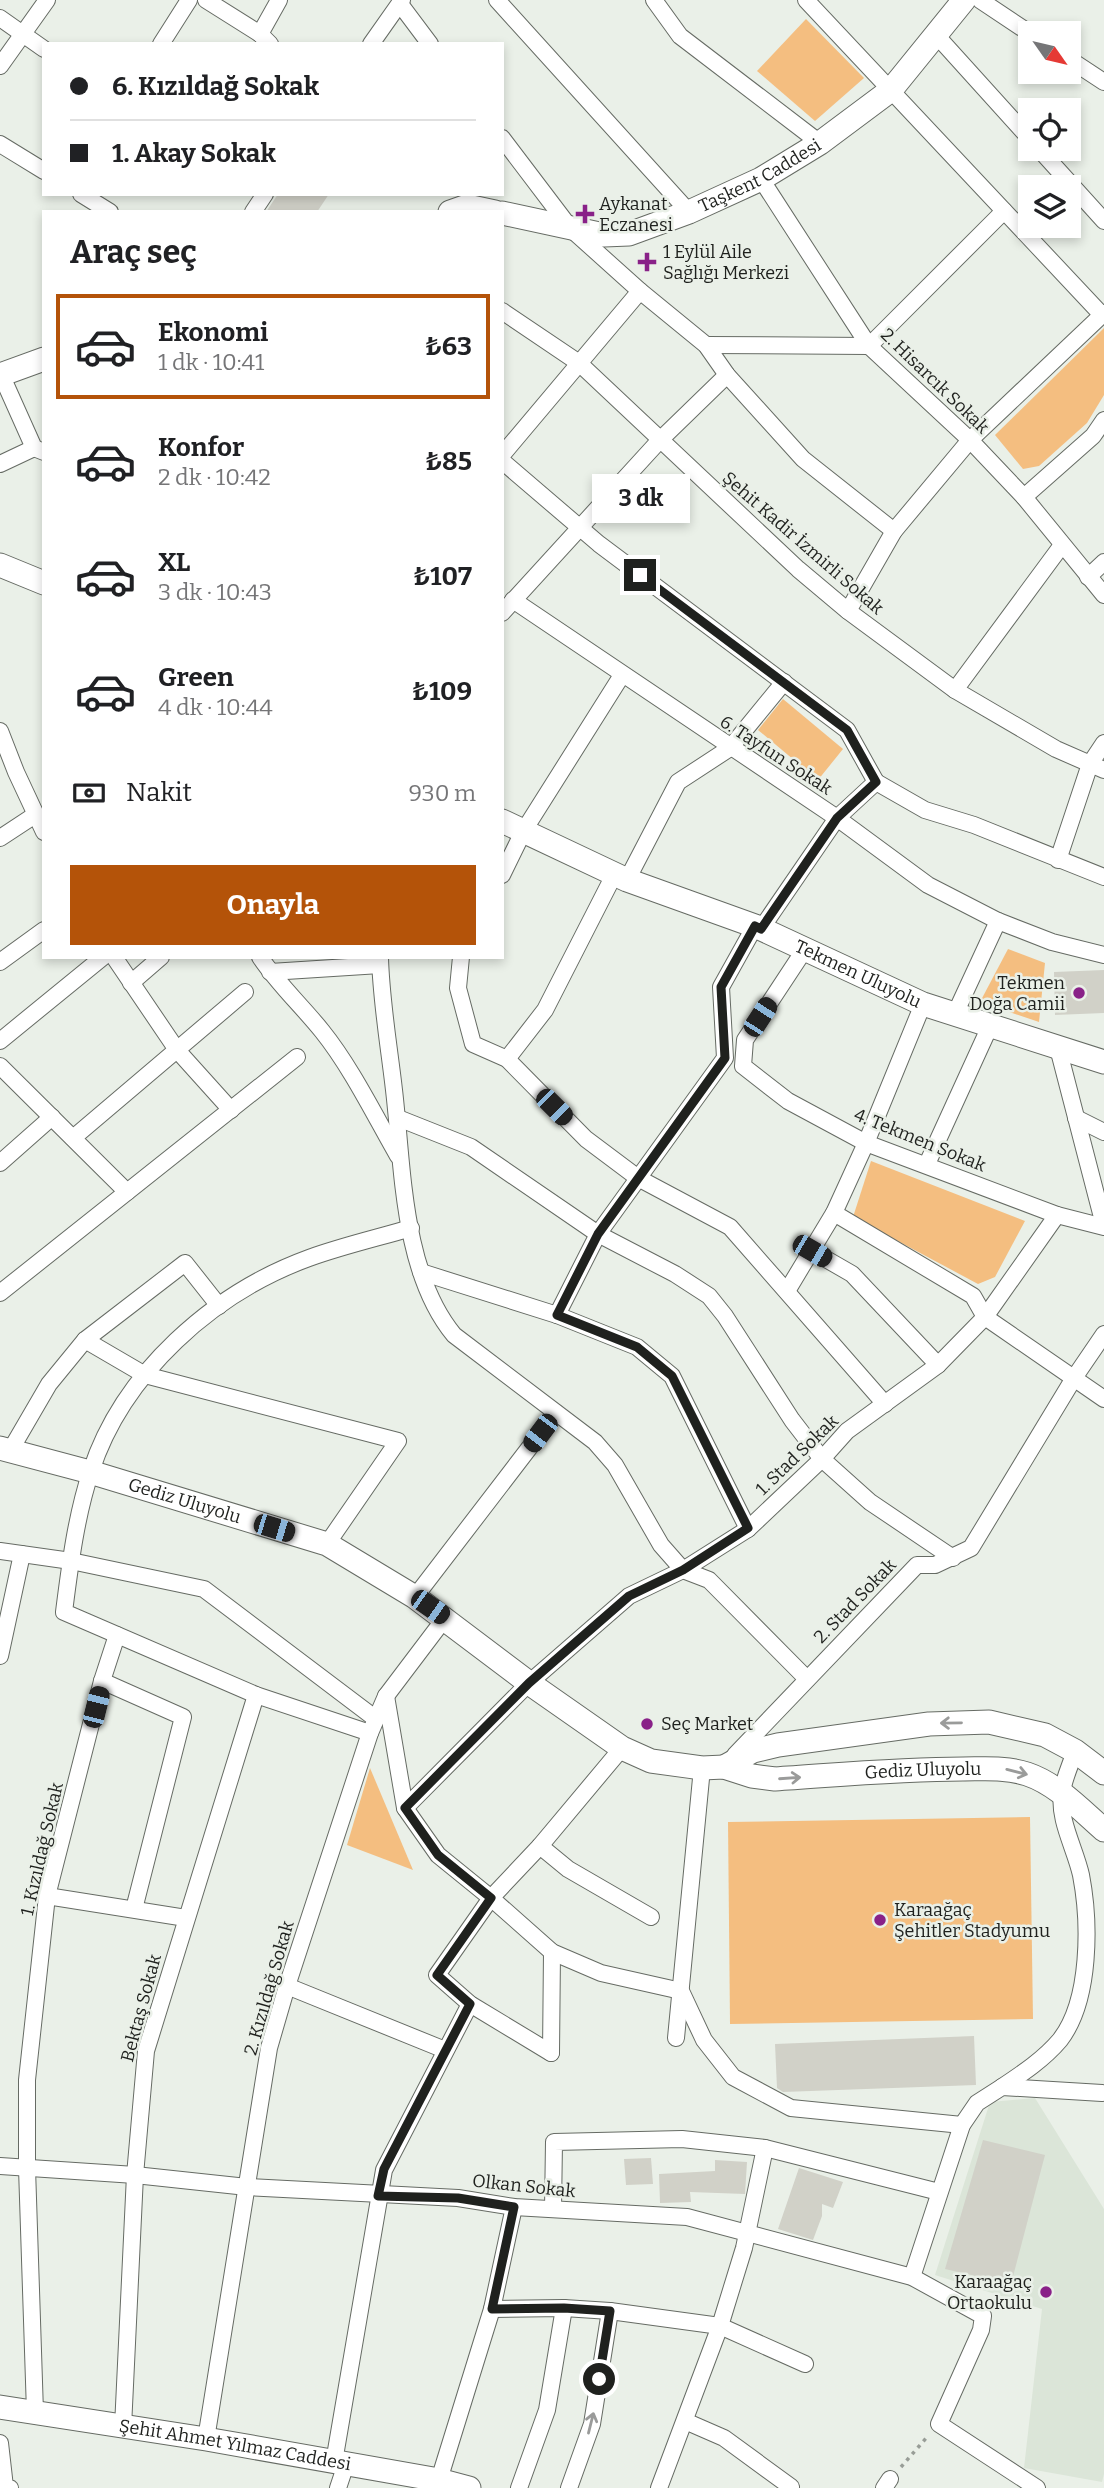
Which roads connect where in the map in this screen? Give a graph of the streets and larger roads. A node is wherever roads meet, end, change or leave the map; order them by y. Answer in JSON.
{"nodes":[{"id":1,"x":47,"y":0,"type":"edge"},
{"id":2,"x":189,"y":0,"type":"edge"},
{"id":3,"x":206,"y":0,"type":"edge"},
{"id":4,"x":279,"y":0,"type":"edge"},
{"id":5,"x":497,"y":0,"type":"edge"},
{"id":6,"x":654,"y":0,"type":"edge"},
{"id":7,"x":806,"y":0,"type":"edge"},
{"id":8,"x":965,"y":1,"type":"edge"},
{"id":9,"x":401,"y":2,"type":"edge"},
{"id":10,"x":0,"y":19,"type":"edge"},
{"id":11,"x":1018,"y":28,"type":"edge"},
{"id":12,"x":22,"y":36,"type":"junction"},
{"id":13,"x":937,"y":36,"type":"junction"},
{"id":14,"x":265,"y":39,"type":"edge"},
{"id":15,"x":162,"y":42,"type":"edge"},
{"id":16,"x":372,"y":42,"type":"edge"},
{"id":17,"x":429,"y":42,"type":"edge"},
{"id":18,"x":42,"y":48,"type":"edge"},
{"id":19,"x":0,"y":66,"type":"edge"},
{"id":20,"x":1082,"y":68,"type":"edge"},
{"id":21,"x":1104,"y":82,"type":"edge"},
{"id":22,"x":891,"y":90,"type":"junction"},
{"id":23,"x":1018,"y":126,"type":"edge"},
{"id":24,"x":504,"y":141,"type":"edge"},
{"id":25,"x":820,"y":143,"type":"junction"},
{"id":26,"x":0,"y":144,"type":"edge"},
{"id":27,"x":1050,"y":161,"type":"edge"},
{"id":28,"x":42,"y":171,"type":"edge"},
{"id":29,"x":761,"y":179,"type":"junction"},
{"id":30,"x":84,"y":196,"type":"edge"},
{"id":31,"x":107,"y":210,"type":"edge"},
{"id":32,"x":456,"y":210,"type":"edge"},
{"id":33,"x":486,"y":210,"type":"edge"},
{"id":34,"x":1004,"y":211,"type":"junction"},
{"id":35,"x":689,"y":212,"type":"junction"},
{"id":36,"x":504,"y":213,"type":"edge"},
{"id":37,"x":1104,"y":222,"type":"edge"},
{"id":38,"x":571,"y":229,"type":"junction"},
{"id":39,"x":640,"y":291,"type":"junction"},
{"id":40,"x":504,"y":312,"type":"edge"},
{"id":41,"x":1103,"y":314,"type":"edge"},
{"id":42,"x":706,"y":345,"type":"junction"},
{"id":43,"x":869,"y":345,"type":"junction"},
{"id":44,"x":42,"y":360,"type":"edge"},
{"id":45,"x":579,"y":363,"type":"junction"},
{"id":46,"x":0,"y":374,"type":"edge"},
{"id":47,"x":727,"y":375,"type":"junction"},
{"id":48,"x":1104,"y":420,"type":"edge"},
{"id":49,"x":970,"y":440,"type":"junction"},
{"id":50,"x":659,"y":441,"type":"junction"},
{"id":51,"x":39,"y":450,"type":"edge"},
{"id":52,"x":504,"y":453,"type":"edge"},
{"id":53,"x":504,"y":463,"type":"edge"},
{"id":54,"x":0,"y":464,"type":"edge"},
{"id":55,"x":1024,"y":497,"type":"junction"},
{"id":56,"x":580,"y":526,"type":"junction"},
{"id":57,"x":894,"y":531,"type":"junction"},
{"id":58,"x":1062,"y":545,"type":"junction"},
{"id":59,"x":1104,"y":562,"type":"edge"},
{"id":60,"x":0,"y":565,"type":"edge"},
{"id":61,"x":1088,"y":577,"type":"junction"},
{"id":62,"x":42,"y":582,"type":"edge"},
{"id":63,"x":1104,"y":595,"type":"edge"},
{"id":64,"x":507,"y":607,"type":"edge"},
{"id":65,"x":848,"y":611,"type":"junction"},
{"id":66,"x":622,"y":675,"type":"junction"},
{"id":67,"x":784,"y":682,"type":"junction"},
{"id":68,"x":955,"y":690,"type":"junction"},
{"id":69,"x":0,"y":731,"type":"edge"},
{"id":70,"x":1104,"y":743,"type":"edge"},
{"id":71,"x":730,"y":748,"type":"junction"},
{"id":72,"x":1097,"y":767,"type":"edge"},
{"id":73,"x":876,"y":782,"type":"junction"},
{"id":74,"x":35,"y":816,"type":"junction"},
{"id":75,"x":837,"y":818,"type":"junction"},
{"id":76,"x":504,"y":822,"type":"edge"},
{"id":77,"x":42,"y":828,"type":"edge"},
{"id":78,"x":523,"y":832,"type":"junction"},
{"id":79,"x":0,"y":838,"type":"edge"},
{"id":80,"x":1058,"y":860,"type":"junction"},
{"id":81,"x":504,"y":870,"type":"edge"},
{"id":82,"x":621,"y":877,"type":"junction"},
{"id":83,"x":1104,"y":877,"type":"edge"},
{"id":84,"x":998,"y":921,"type":"junction"},
{"id":85,"x":758,"y":927,"type":"junction"},
{"id":86,"x":42,"y":931,"type":"edge"},
{"id":87,"x":805,"y":949,"type":"junction"},
{"id":88,"x":1104,"y":955,"type":"edge"},
{"id":89,"x":101,"y":959,"type":"edge"},
{"id":90,"x":115,"y":959,"type":"edge"},
{"id":91,"x":159,"y":959,"type":"edge"},
{"id":92,"x":261,"y":959,"type":"edge"},
{"id":93,"x":461,"y":959,"type":"edge"},
{"id":94,"x":380,"y":961,"type":"edge"},
{"id":95,"x":0,"y":962,"type":"edge"},
{"id":96,"x":270,"y":972,"type":"junction"},
{"id":97,"x":131,"y":983,"type":"junction"},
{"id":98,"x":245,"y":992,"type":"dead end"},
{"id":99,"x":923,"y":1004,"type":"junction"},
{"id":100,"x":955,"y":1014,"type":"junction"},
{"id":101,"x":990,"y":1026,"type":"junction"},
{"id":102,"x":0,"y":1041,"type":"edge"},
{"id":103,"x":1058,"y":1048,"type":"junction"},
{"id":104,"x":177,"y":1050,"type":"junction"},
{"id":105,"x":297,"y":1057,"type":"dead end"},
{"id":106,"x":507,"y":1059,"type":"junction"},
{"id":107,"x":1104,"y":1062,"type":"edge"},
{"id":108,"x":0,"y":1066,"type":"edge"},
{"id":109,"x":230,"y":1110,"type":"junction"},
{"id":110,"x":52,"y":1117,"type":"junction"},
{"id":111,"x":398,"y":1118,"type":"junction"},
{"id":112,"x":1076,"y":1118,"type":"junction"},
{"id":113,"x":1104,"y":1132,"type":"edge"},
{"id":114,"x":73,"y":1138,"type":"junction"},
{"id":115,"x":866,"y":1143,"type":"junction"},
{"id":116,"x":0,"y":1163,"type":"edge"},
{"id":117,"x":402,"y":1163,"type":"junction"},
{"id":118,"x":927,"y":1164,"type":"junction"},
{"id":119,"x":638,"y":1178,"type":"junction"},
{"id":120,"x":127,"y":1192,"type":"junction"},
{"id":121,"x":834,"y":1213,"type":"junction"},
{"id":122,"x":1057,"y":1215,"type":"junction"},
{"id":123,"x":1104,"y":1226,"type":"edge"},
{"id":124,"x":411,"y":1228,"type":"junction"},
{"id":125,"x":598,"y":1234,"type":"junction"},
{"id":126,"x":812,"y":1251,"type":"junction"},
{"id":127,"x":421,"y":1272,"type":"junction"},
{"id":128,"x":788,"y":1291,"type":"junction"},
{"id":129,"x":0,"y":1293,"type":"edge"},
{"id":130,"x":219,"y":1306,"type":"junction"},
{"id":131,"x":557,"y":1315,"type":"junction"},
{"id":132,"x":985,"y":1317,"type":"junction"},
{"id":133,"x":1104,"y":1334,"type":"edge"},
{"id":134,"x":85,"y":1340,"type":"junction"},
{"id":135,"x":938,"y":1365,"type":"junction"},
{"id":136,"x":145,"y":1375,"type":"junction"},
{"id":137,"x":1074,"y":1378,"type":"junction"},
{"id":138,"x":1104,"y":1399,"type":"edge"},
{"id":139,"x":885,"y":1404,"type":"junction"},
{"id":140,"x":556,"y":1413,"type":"junction"},
{"id":141,"x":5,"y":1449,"type":"edge"},
{"id":142,"x":822,"y":1460,"type":"junction"},
{"id":143,"x":90,"y":1472,"type":"junction"},
{"id":144,"x":748,"y":1528,"type":"junction"},
{"id":145,"x":327,"y":1544,"type":"junction"},
{"id":146,"x":0,"y":1551,"type":"edge"},
{"id":147,"x":22,"y":1554,"type":"junction"},
{"id":148,"x":953,"y":1558,"type":"junction"},
{"id":149,"x":71,"y":1560,"type":"junction"},
{"id":150,"x":683,"y":1570,"type":"junction"},
{"id":151,"x":415,"y":1597,"type":"junction"},
{"id":152,"x":445,"y":1618,"type":"junction"},
{"id":153,"x":117,"y":1635,"type":"junction"},
{"id":154,"x":0,"y":1656,"type":"edge"},
{"id":155,"x":807,"y":1679,"type":"junction"},
{"id":156,"x":102,"y":1681,"type":"junction"},
{"id":157,"x":529,"y":1683,"type":"junction"},
{"id":158,"x":256,"y":1695,"type":"junction"},
{"id":159,"x":386,"y":1696,"type":"junction"},
{"id":160,"x":373,"y":1726,"type":"junction"},
{"id":161,"x":622,"y":1748,"type":"junction"},
{"id":162,"x":1075,"y":1751,"type":"junction"},
{"id":163,"x":713,"y":1768,"type":"junction"},
{"id":164,"x":1104,"y":1773,"type":"edge"},
{"id":165,"x":1062,"y":1793,"type":"junction"},
{"id":166,"x":405,"y":1808,"type":"junction"},
{"id":167,"x":1104,"y":1830,"type":"edge"},
{"id":168,"x":540,"y":1846,"type":"junction"},
{"id":169,"x":47,"y":1896,"type":"junction"},
{"id":170,"x":491,"y":1898,"type":"junction"},
{"id":171,"x":134,"y":1909,"type":"junction"},
{"id":172,"x":186,"y":1917,"type":"junction"},
{"id":173,"x":650,"y":1917,"type":"dead end"},
{"id":174,"x":552,"y":1952,"type":"junction"},
{"id":175,"x":287,"y":1986,"type":"junction"},
{"id":176,"x":681,"y":1992,"type":"junction"},
{"id":177,"x":470,"y":2004,"type":"junction"},
{"id":178,"x":676,"y":2038,"type":"dead end"},
{"id":179,"x":445,"y":2050,"type":"junction"},
{"id":180,"x":1002,"y":2087,"type":"junction"},
{"id":181,"x":1102,"y":2093,"type":"dead end"},
{"id":182,"x":962,"y":2126,"type":"junction"},
{"id":183,"x":765,"y":2148,"type":"junction"},
{"id":184,"x":0,"y":2166,"type":"edge"},
{"id":185,"x":27,"y":2168,"type":"junction"},
{"id":186,"x":135,"y":2175,"type":"junction"},
{"id":187,"x":247,"y":2187,"type":"junction"},
{"id":188,"x":939,"y":2192,"type":"junction"},
{"id":189,"x":378,"y":2196,"type":"junction"},
{"id":190,"x":514,"y":2207,"type":"junction"},
{"id":191,"x":553,"y":2209,"type":"junction"},
{"id":192,"x":748,"y":2232,"type":"junction"},
{"id":193,"x":912,"y":2277,"type":"junction"},
{"id":194,"x":564,"y":2308,"type":"junction"},
{"id":195,"x":492,"y":2309,"type":"junction"},
{"id":196,"x":610,"y":2311,"type":"junction"},
{"id":197,"x":720,"y":2326,"type":"junction"},
{"id":198,"x":805,"y":2364,"type":"dead end"},
{"id":199,"x":0,"y":2407,"type":"edge"},
{"id":200,"x":35,"y":2412,"type":"junction"},
{"id":201,"x":685,"y":2421,"type":"junction"},
{"id":202,"x":123,"y":2427,"type":"junction"},
{"id":203,"x":206,"y":2439,"type":"junction"},
{"id":204,"x":0,"y":2443,"type":"edge"},
{"id":205,"x":340,"y":2463,"type":"junction"},
{"id":206,"x":439,"y":2480,"type":"junction"},
{"id":207,"x":791,"y":2487,"type":"edge"},
{"id":208,"x":7,"y":2488,"type":"edge"},
{"id":209,"x":338,"y":2488,"type":"edge"},
{"id":210,"x":469,"y":2488,"type":"edge"},
{"id":211,"x":519,"y":2488,"type":"edge"},
{"id":212,"x":569,"y":2488,"type":"edge"},
{"id":213,"x":659,"y":2488,"type":"edge"},
{"id":214,"x":1037,"y":2488,"type":"edge"}],
"edges":[{"from":1,"to":12,"type":"street"},
{"from":2,"to":15,"type":"street"},
{"from":3,"to":14,"type":"street"},
{"from":4,"to":14,"type":"street"},
{"from":5,"to":35,"type":"street"},
{"from":6,"to":25,"type":"street"},
{"from":7,"to":22,"type":"street"},
{"from":8,"to":11,"type":"street"},
{"from":8,"to":13,"type":"street","name":"Taşkent Caddesi"},
{"from":9,"to":16,"type":"street"},
{"from":9,"to":17,"type":"street"},
{"from":10,"to":12,"type":"street"},
{"from":12,"to":18,"type":"street"},
{"from":12,"to":19,"type":"street"},
{"from":13,"to":22,"type":"street","name":"Taşkent Caddesi"},
{"from":13,"to":23,"type":"street"},
{"from":20,"to":21,"type":"street"},
{"from":22,"to":25,"type":"street","name":"Taşkent Caddesi"},
{"from":22,"to":34,"type":"street"},
{"from":24,"to":38,"type":"street"},
{"from":25,"to":29,"type":"street","name":"Taşkent Caddesi"},
{"from":26,"to":28,"type":"street"},
{"from":27,"to":37,"type":"street"},
{"from":29,"to":35,"type":"street","name":"Taşkent Caddesi"},
{"from":29,"to":43,"type":"street","name":"2. Hisarcık Sokak"},
{"from":30,"to":31,"type":"street"},
{"from":32,"to":33,"type":"street"},
{"from":34,"to":41,"type":"street"},
{"from":34,"to":43,"type":"street"},
{"from":35,"to":38,"type":"street","name":"Taşkent Caddesi"},
{"from":36,"to":38,"type":"street","name":"Taşkent Caddesi"},
{"from":38,"to":39,"type":"street"},
{"from":39,"to":42,"type":"street"},
{"from":39,"to":45,"type":"street"},
{"from":40,"to":45,"type":"street","name":"Şehit Kadir İzmirli Sokak"},
{"from":41,"to":49,"type":"street"},
{"from":42,"to":43,"type":"street"},
{"from":42,"to":47,"type":"street"},
{"from":43,"to":49,"type":"street","name":"2. Hisarcık Sokak"},
{"from":44,"to":46,"type":"street"},
{"from":45,"to":50,"type":"street","name":"Şehit Kadir İzmirli Sokak"},
{"from":45,"to":52,"type":"street"},
{"from":46,"to":51,"type":"street"},
{"from":47,"to":50,"type":"street"},
{"from":47,"to":57,"type":"street"},
{"from":48,"to":55,"type":"street"},
{"from":49,"to":55,"type":"street","name":"2. Hisarcık Sokak"},
{"from":49,"to":57,"type":"street"},
{"from":50,"to":56,"type":"street"},
{"from":50,"to":65,"type":"street","name":"Şehit Kadir İzmirli Sokak"},
{"from":51,"to":54,"type":"street"},
{"from":53,"to":56,"type":"street"},
{"from":55,"to":58,"type":"street","name":"2. Hisarcık Sokak"},
{"from":56,"to":64,"type":"street"},
{"from":56,"to":67,"type":"street"},
{"from":57,"to":65,"type":"street"},
{"from":58,"to":61,"type":"street","name":"2. Hisarcık Sokak"},
{"from":58,"to":68,"type":"street"},
{"from":59,"to":61,"type":"street"},
{"from":60,"to":62,"type":"street"},
{"from":61,"to":63,"type":"street","name":"2. Hisarcık Sokak"},
{"from":64,"to":66,"type":"street","name":"6. Tayfun Sokak"},
{"from":65,"to":68,"type":"street","name":"Şehit Kadir İzmirli Sokak"},
{"from":66,"to":71,"type":"street","name":"6. Tayfun Sokak"},
{"from":66,"to":78,"type":"street"},
{"from":67,"to":71,"type":"street"},
{"from":67,"to":73,"type":"street"},
{"from":68,"to":72,"type":"street","name":"Şehit Kadir İzmirli Sokak"},
{"from":69,"to":74,"type":"street"},
{"from":70,"to":72,"type":"street"},
{"from":71,"to":75,"type":"street","name":"6. Tayfun Sokak"},
{"from":71,"to":82,"type":"street"},
{"from":72,"to":80,"type":"street"},
{"from":73,"to":75,"type":"street"},
{"from":73,"to":80,"type":"street"},
{"from":74,"to":77,"type":"street"},
{"from":74,"to":79,"type":"street"},
{"from":75,"to":84,"type":"street","name":"6. Tayfun Sokak"},
{"from":75,"to":85,"type":"street"},
{"from":76,"to":78,"type":"street","name":"Tekmen Uluyolu"},
{"from":78,"to":81,"type":"street"},
{"from":78,"to":82,"type":"street","name":"Tekmen Uluyolu"},
{"from":80,"to":83,"type":"street"},
{"from":82,"to":85,"type":"street","name":"Tekmen Uluyolu"},
{"from":82,"to":106,"type":"street"},
{"from":84,"to":88,"type":"street","name":"6. Tayfun Sokak"},
{"from":84,"to":100,"type":"street"},
{"from":85,"to":87,"type":"street","name":"Tekmen Uluyolu"},
{"from":85,"to":119,"type":"street"},
{"from":86,"to":95,"type":"street"},
{"from":87,"to":99,"type":"street","name":"Tekmen Uluyolu"},
{"from":87,"to":115,"type":"street","name":"4. Tekmen Sokak"},
{"from":89,"to":102,"type":"street"},
{"from":90,"to":97,"type":"street"},
{"from":91,"to":97,"type":"street"},
{"from":92,"to":96,"type":"street"},
{"from":93,"to":106,"type":"street"},
{"from":94,"to":96,"type":"street"},
{"from":94,"to":111,"type":"street"},
{"from":96,"to":117,"type":"street"},
{"from":97,"to":104,"type":"street"},
{"from":98,"to":104,"type":"street"},
{"from":99,"to":100,"type":"street","name":"Tekmen Uluyolu"},
{"from":99,"to":115,"type":"street"},
{"from":100,"to":101,"type":"street","name":"Tekmen Uluyolu"},
{"from":101,"to":103,"type":"street","name":"Tekmen Uluyolu"},
{"from":101,"to":118,"type":"street"},
{"from":103,"to":107,"type":"street","name":"Tekmen Uluyolu"},
{"from":103,"to":112,"type":"street"},
{"from":104,"to":109,"type":"street"},
{"from":104,"to":114,"type":"street"},
{"from":105,"to":109,"type":"street"},
{"from":106,"to":119,"type":"street"},
{"from":108,"to":110,"type":"street"},
{"from":109,"to":120,"type":"street"},
{"from":110,"to":114,"type":"street"},
{"from":110,"to":116,"type":"street"},
{"from":111,"to":117,"type":"street"},
{"from":111,"to":125,"type":"street"},
{"from":112,"to":113,"type":"street"},
{"from":112,"to":123,"type":"street"},
{"from":114,"to":120,"type":"street"},
{"from":115,"to":118,"type":"street","name":"4. Tekmen Sokak"},
{"from":115,"to":121,"type":"street"},
{"from":117,"to":124,"type":"street"},
{"from":118,"to":122,"type":"street","name":"4. Tekmen Sokak"},
{"from":119,"to":125,"type":"street"},
{"from":119,"to":128,"type":"street"},
{"from":120,"to":129,"type":"street"},
{"from":121,"to":126,"type":"street"},
{"from":121,"to":132,"type":"street"},
{"from":122,"to":123,"type":"street","name":"4. Tekmen Sokak"},
{"from":122,"to":132,"type":"street","name":"1. Stad Sokak"},
{"from":124,"to":127,"type":"street"},
{"from":124,"to":130,"type":"street"},
{"from":125,"to":131,"type":"street"},
{"from":125,"to":142,"type":"street"},
{"from":126,"to":128,"type":"street"},
{"from":126,"to":135,"type":"street"},
{"from":127,"to":131,"type":"street"},
{"from":127,"to":140,"type":"street"},
{"from":128,"to":139,"type":"street"},
{"from":130,"to":134,"type":"street"},
{"from":130,"to":136,"type":"street"},
{"from":131,"to":144,"type":"street"},
{"from":132,"to":135,"type":"street","name":"1. Stad Sokak"},
{"from":132,"to":137,"type":"street"},
{"from":133,"to":137,"type":"street","name":"2. Stad Sokak"},
{"from":134,"to":136,"type":"street"},
{"from":134,"to":141,"type":"street"},
{"from":135,"to":139,"type":"street","name":"1. Stad Sokak"},
{"from":136,"to":143,"type":"street"},
{"from":136,"to":145,"type":"street"},
{"from":137,"to":138,"type":"street"},
{"from":137,"to":148,"type":"street","name":"2. Stad Sokak"},
{"from":139,"to":142,"type":"street","name":"1. Stad Sokak"},
{"from":140,"to":150,"type":"street"},
{"from":140,"to":151,"type":"street"},
{"from":141,"to":143,"type":"street","name":"Gediz Uluyolu"},
{"from":142,"to":144,"type":"street","name":"1. Stad Sokak"},
{"from":142,"to":148,"type":"street"},
{"from":143,"to":145,"type":"street","name":"Gediz Uluyolu"},
{"from":143,"to":149,"type":"street"},
{"from":144,"to":150,"type":"street","name":"1. Stad Sokak"},
{"from":145,"to":151,"type":"street","name":"Gediz Uluyolu"},
{"from":146,"to":147,"type":"street"},
{"from":147,"to":149,"type":"street"},
{"from":147,"to":154,"type":"street"},
{"from":148,"to":155,"type":"street","name":"2. Stad Sokak"},
{"from":149,"to":153,"type":"street"},
{"from":149,"to":160,"type":"street"},
{"from":150,"to":155,"type":"street"},
{"from":150,"to":157,"type":"street","name":"1. Stad Sokak"},
{"from":151,"to":152,"type":"street","name":"Gediz Uluyolu"},
{"from":152,"to":157,"type":"street","name":"Gediz Uluyolu"},
{"from":152,"to":159,"type":"street","name":"2. Kızıldağ Sokak"},
{"from":153,"to":156,"type":"street","name":"1. Kızıldağ Sokak"},
{"from":153,"to":158,"type":"street"},
{"from":155,"to":163,"type":"street","name":"2. Stad Sokak"},
{"from":156,"to":169,"type":"street","name":"1. Kızıldağ Sokak"},
{"from":156,"to":171,"type":"street"},
{"from":157,"to":161,"type":"street","name":"Gediz Uluyolu"},
{"from":157,"to":166,"type":"street","name":"1. Stad Sokak"},
{"from":158,"to":160,"type":"street"},
{"from":158,"to":172,"type":"street","name":"Bektaş Sokak"},
{"from":159,"to":160,"type":"street","name":"2. Kızıldağ Sokak"},
{"from":159,"to":166,"type":"street"},
{"from":160,"to":175,"type":"street","name":"2. Kızıldağ Sokak"},
{"from":161,"to":163,"type":"street","name":"Gediz Uluyolu"},
{"from":161,"to":168,"type":"street"},
{"from":162,"to":163,"type":"street","one_way":true},
{"from":162,"to":164,"type":"street"},
{"from":162,"to":165,"type":"street"},
{"from":163,"to":165,"type":"street","name":"Gediz Uluyolu","one_way":true},
{"from":163,"to":176,"type":"street"},
{"from":165,"to":167,"type":"street","name":"Gediz Uluyolu"},
{"from":165,"to":180,"type":"street"},
{"from":166,"to":170,"type":"street"},
{"from":168,"to":170,"type":"street"},
{"from":168,"to":173,"type":"street"},
{"from":169,"to":171,"type":"street"},
{"from":169,"to":185,"type":"street","name":"1. Kızıldağ Sokak"},
{"from":170,"to":174,"type":"street"},
{"from":170,"to":177,"type":"street"},
{"from":171,"to":172,"type":"street"},
{"from":172,"to":186,"type":"street","name":"Bektaş Sokak"},
{"from":174,"to":176,"type":"street"},
{"from":174,"to":177,"type":"street"},
{"from":175,"to":179,"type":"street"},
{"from":175,"to":187,"type":"street","name":"2. Kızıldağ Sokak"},
{"from":176,"to":178,"type":"street"},
{"from":176,"to":182,"type":"street"},
{"from":177,"to":179,"type":"street"},
{"from":179,"to":189,"type":"street"},
{"from":180,"to":181,"type":"street"},
{"from":180,"to":182,"type":"street"},
{"from":182,"to":188,"type":"street"},
{"from":183,"to":188,"type":"street"},
{"from":183,"to":191,"type":"street"},
{"from":183,"to":192,"type":"street"},
{"from":184,"to":185,"type":"street","name":"Olkan Sokak"},
{"from":185,"to":186,"type":"street","name":"Olkan Sokak"},
{"from":185,"to":200,"type":"street","name":"1. Kızıldağ Sokak"},
{"from":186,"to":187,"type":"street","name":"Olkan Sokak"},
{"from":186,"to":202,"type":"street","name":"Bektaş Sokak"},
{"from":187,"to":189,"type":"street","name":"Olkan Sokak"},
{"from":187,"to":203,"type":"street","name":"2. Kızıldağ Sokak"},
{"from":188,"to":193,"type":"street"},
{"from":189,"to":190,"type":"street","name":"Olkan Sokak"},
{"from":189,"to":205,"type":"street"},
{"from":190,"to":191,"type":"street","name":"Olkan Sokak"},
{"from":190,"to":195,"type":"street"},
{"from":191,"to":192,"type":"street","name":"Olkan Sokak"},
{"from":192,"to":193,"type":"street","name":"Olkan Sokak"},
{"from":192,"to":197,"type":"street"},
{"from":193,"to":214,"type":"street","name":"Olkan Sokak"},
{"from":194,"to":195,"type":"street"},
{"from":194,"to":196,"type":"street"},
{"from":194,"to":211,"type":"street"},
{"from":195,"to":206,"type":"street"},
{"from":196,"to":197,"type":"street"},
{"from":212,"to":196,"type":"street","one_way":true},
{"from":197,"to":198,"type":"street"},
{"from":197,"to":201,"type":"street"},
{"from":199,"to":200,"type":"street","name":"Şehit Ahmet Yılmaz Caddesi"},
{"from":200,"to":202,"type":"street","name":"Şehit Ahmet Yılmaz Caddesi"},
{"from":201,"to":207,"type":"street"},
{"from":201,"to":213,"type":"street"},
{"from":202,"to":203,"type":"street","name":"Şehit Ahmet Yılmaz Caddesi"},
{"from":203,"to":205,"type":"street","name":"Şehit Ahmet Yılmaz Caddesi"},
{"from":204,"to":208,"type":"street"},
{"from":205,"to":206,"type":"street","name":"Şehit Ahmet Yılmaz Caddesi"},
{"from":205,"to":209,"type":"street"},
{"from":206,"to":210,"type":"street","name":"Şehit Ahmet Yılmaz Caddesi"}]}
